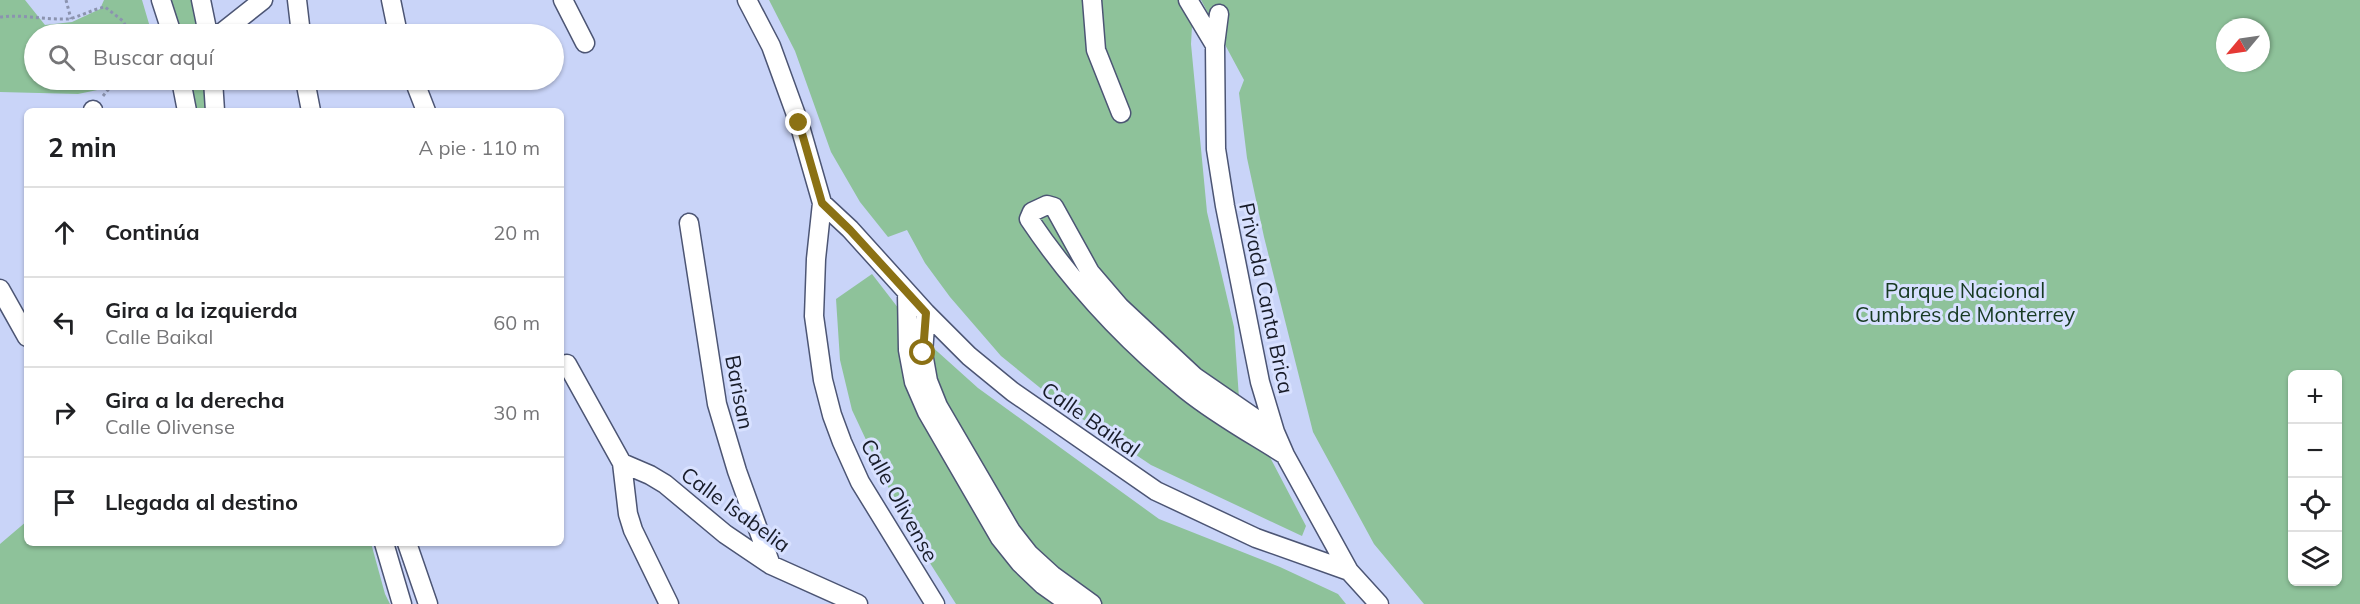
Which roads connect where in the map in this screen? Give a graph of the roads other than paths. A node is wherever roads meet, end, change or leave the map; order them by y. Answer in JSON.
{"nodes":[{"id":1,"x":161,"y":0,"type":"edge"},
{"id":2,"x":201,"y":0,"type":"edge"},
{"id":3,"x":263,"y":0,"type":"edge"},
{"id":4,"x":297,"y":0,"type":"edge"},
{"id":5,"x":391,"y":0,"type":"edge"},
{"id":6,"x":562,"y":0,"type":"edge"},
{"id":7,"x":747,"y":0,"type":"edge"},
{"id":8,"x":1092,"y":0,"type":"edge"},
{"id":9,"x":1188,"y":0,"type":"edge"},
{"id":10,"x":1219,"y":14,"type":"dead end"},
{"id":11,"x":169,"y":24,"type":"edge"},
{"id":12,"x":206,"y":24,"type":"edge"},
{"id":13,"x":233,"y":24,"type":"edge"},
{"id":14,"x":300,"y":24,"type":"edge"},
{"id":15,"x":396,"y":24,"type":"edge"},
{"id":16,"x":585,"y":43,"type":"dead end"},
{"id":17,"x":1215,"y":45,"type":"junction"},
{"id":18,"x":183,"y":90,"type":"edge"},
{"id":19,"x":214,"y":90,"type":"edge"},
{"id":20,"x":307,"y":90,"type":"edge"},
{"id":21,"x":418,"y":90,"type":"edge"},
{"id":22,"x":186,"y":108,"type":"edge"},
{"id":23,"x":215,"y":108,"type":"edge"},
{"id":24,"x":310,"y":108,"type":"edge"},
{"id":25,"x":425,"y":108,"type":"edge"},
{"id":26,"x":1121,"y":113,"type":"dead end"},
{"id":27,"x":822,"y":203,"type":"junction"},
{"id":28,"x":689,"y":223,"type":"dead end"},
{"id":29,"x":0,"y":289,"type":"edge"},
{"id":30,"x":907,"y":292,"type":"junction"},
{"id":31,"x":926,"y":313,"type":"junction"},
{"id":32,"x":24,"y":332,"type":"edge"},
{"id":33,"x":567,"y":364,"type":"dead end"},
{"id":34,"x":1275,"y":432,"type":"junction"},
{"id":35,"x":1285,"y":455,"type":"junction"},
{"id":36,"x":622,"y":463,"type":"junction"},
{"id":37,"x":385,"y":546,"type":"edge"},
{"id":38,"x":408,"y":546,"type":"edge"},
{"id":39,"x":771,"y":565,"type":"junction"},
{"id":40,"x":1349,"y":571,"type":"junction"},
{"id":41,"x":402,"y":604,"type":"edge"},
{"id":42,"x":428,"y":604,"type":"edge"},
{"id":43,"x":669,"y":604,"type":"edge"},
{"id":44,"x":858,"y":604,"type":"edge"},
{"id":45,"x":935,"y":604,"type":"edge"},
{"id":46,"x":1070,"y":604,"type":"edge"},
{"id":47,"x":1092,"y":604,"type":"edge"},
{"id":48,"x":1378,"y":604,"type":"edge"}],
"edges":[{"from":1,"to":11,"type":"street"},
{"from":2,"to":12,"type":"street"},
{"from":3,"to":13,"type":"street"},
{"from":4,"to":14,"type":"street"},
{"from":5,"to":15,"type":"street"},
{"from":6,"to":16,"type":"street"},
{"from":7,"to":27,"type":"street","name":"Calle Olivense"},
{"from":8,"to":26,"type":"street"},
{"from":9,"to":17,"type":"street"},
{"from":10,"to":17,"type":"street","name":"Privada Canta Brica"},
{"from":17,"to":34,"type":"street","name":"Privada Canta Brica"},
{"from":18,"to":22,"type":"street"},
{"from":19,"to":23,"type":"street"},
{"from":20,"to":24,"type":"street"},
{"from":21,"to":25,"type":"street"},
{"from":27,"to":30,"type":"street","name":"Calle Baikal"},
{"from":27,"to":45,"type":"street","name":"Calle Olivense"},
{"from":28,"to":39,"type":"street","name":"Barisan"},
{"from":29,"to":32,"type":"street"},
{"from":30,"to":31,"type":"street","name":"Calle Baikal"},
{"from":30,"to":46,"type":"street"},
{"from":31,"to":40,"type":"street","name":"Calle Baikal"},
{"from":31,"to":47,"type":"street"},
{"from":33,"to":36,"type":"street"},
{"from":34,"to":35,"type":"street","name":"Privada Canta Brica"},
{"from":34,"to":35,"type":"street"},
{"from":35,"to":40,"type":"street","name":"Privada Canta Brica"},
{"from":36,"to":39,"type":"street","name":"Calle Isabelia"},
{"from":36,"to":43,"type":"street"},
{"from":37,"to":41,"type":"street"},
{"from":38,"to":42,"type":"street"},
{"from":39,"to":44,"type":"street","name":"Calle Isabelia"},
{"from":40,"to":48,"type":"street","name":"Calle Baikal"}]}
